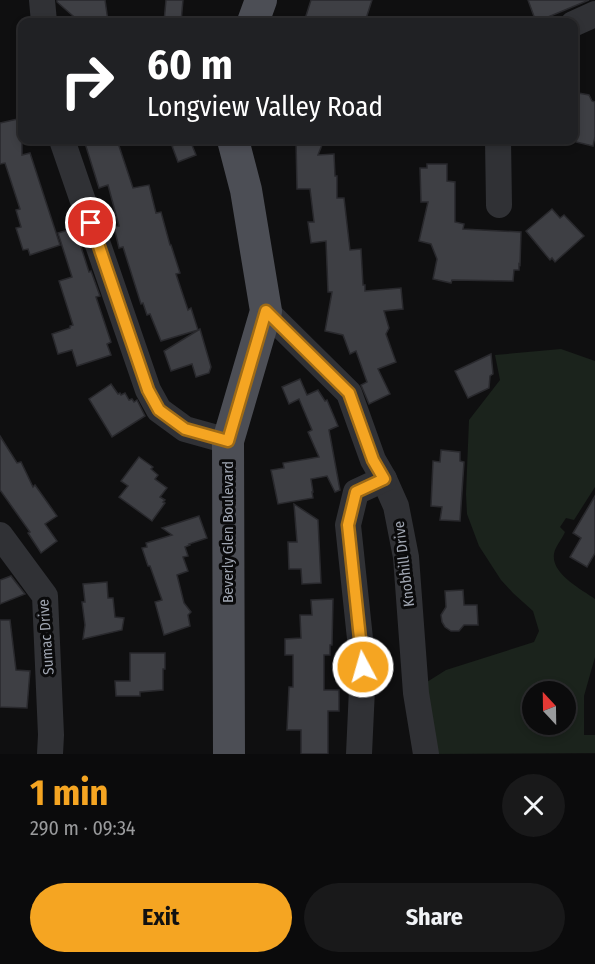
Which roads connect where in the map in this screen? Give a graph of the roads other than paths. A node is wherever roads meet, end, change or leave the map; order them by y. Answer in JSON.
{"nodes":[{"id":1,"x":42,"y":0,"type":"edge"},
{"id":2,"x":261,"y":0,"type":"edge"},
{"id":3,"x":595,"y":14,"type":"edge"},
{"id":4,"x":44,"y":18,"type":"edge"},
{"id":5,"x":254,"y":18,"type":"edge"},
{"id":6,"x":578,"y":22,"type":"edge"},
{"id":7,"x":63,"y":144,"type":"edge"},
{"id":8,"x":234,"y":144,"type":"edge"},
{"id":9,"x":498,"y":144,"type":"edge"},
{"id":10,"x":499,"y":205,"type":"dead end"},
{"id":11,"x":266,"y":311,"type":"junction"},
{"id":12,"x":228,"y":441,"type":"junction"},
{"id":13,"x":384,"y":479,"type":"junction"},
{"id":14,"x":0,"y":535,"type":"edge"},
{"id":15,"x":50,"y":754,"type":"edge"},
{"id":16,"x":229,"y":754,"type":"edge"},
{"id":17,"x":360,"y":754,"type":"edge"},
{"id":18,"x":426,"y":754,"type":"edge"}],
"edges":[{"from":1,"to":4,"type":"street"},
{"from":2,"to":5,"type":"main road"},
{"from":3,"to":6,"type":"street"},
{"from":7,"to":12,"type":"street"},
{"from":8,"to":11,"type":"main road","name":"Beverly Glen Boulevard"},
{"from":9,"to":10,"type":"street"},
{"from":11,"to":12,"type":"main road","name":"Beverly Glen Boulevard"},
{"from":11,"to":13,"type":"street","name":"Knobhill Drive"},
{"from":12,"to":16,"type":"main road","name":"Beverly Glen Boulevard"},
{"from":13,"to":17,"type":"street"},
{"from":13,"to":18,"type":"street","name":"Knobhill Drive"},
{"from":14,"to":15,"type":"street","name":"Sumac Drive"}]}
